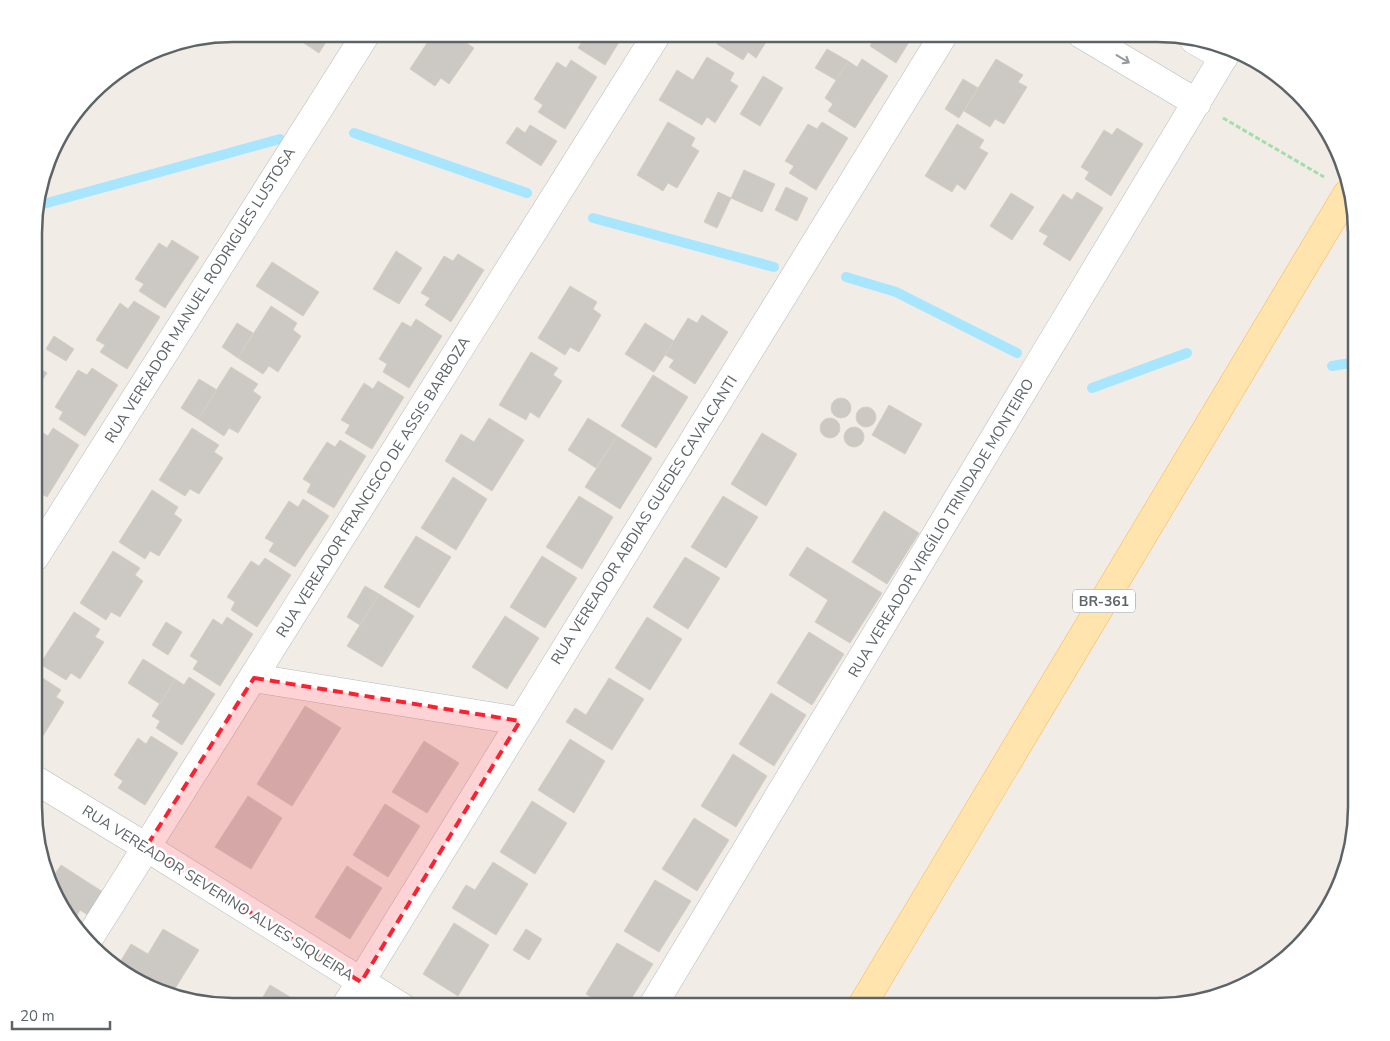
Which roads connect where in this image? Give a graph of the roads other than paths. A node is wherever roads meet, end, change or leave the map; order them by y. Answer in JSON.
{"nodes":[{"id":1,"x":361,"y":42,"type":"edge"},
{"id":2,"x":652,"y":42,"type":"edge"},
{"id":3,"x":939,"y":42,"type":"edge"},
{"id":4,"x":1094,"y":42,"type":"edge"},
{"id":5,"x":1225,"y":56,"type":"edge"},
{"id":6,"x":1197,"y":103,"type":"junction"},
{"id":7,"x":1338,"y":187,"type":"edge"},
{"id":8,"x":42,"y":546,"type":"edge"},
{"id":9,"x":254,"y":678,"type":"junction"},
{"id":10,"x":520,"y":721,"type":"junction"},
{"id":11,"x":42,"y":784,"type":"edge"},
{"id":12,"x":146,"y":847,"type":"junction"},
{"id":13,"x":91,"y":934,"type":"edge"},
{"id":14,"x":361,"y":982,"type":"junction"},
{"id":15,"x":351,"y":998,"type":"edge"},
{"id":16,"x":387,"y":998,"type":"edge"},
{"id":17,"x":657,"y":998,"type":"edge"},
{"id":18,"x":866,"y":998,"type":"edge"}],
"edges":[{"from":1,"to":8,"type":"street","name":"RUA VEREADOR MANUEL RODRIGUES LUSTOSA"},
{"from":2,"to":9,"type":"street","name":"RUA VEREADOR FRANCISCO DE ASSIS BARBOZA"},
{"from":3,"to":10,"type":"street","name":"RUA VEREADOR ABDIAS GUEDES CAVALCANTI"},
{"from":4,"to":6,"type":"street","one_way":true},
{"from":5,"to":6,"type":"street","name":"RUA VEREADOR VIRGÍLIO TRINDADE MONTEIRO"},
{"from":6,"to":17,"type":"street","name":"RUA VEREADOR VIRGÍLIO TRINDADE MONTEIRO"},
{"from":7,"to":18,"type":"main road","number":"BR-361"},
{"from":9,"to":10,"type":"street"},
{"from":9,"to":12,"type":"street","name":"RUA VEREADOR FRANCISCO DE ASSIS BARBOZA"},
{"from":10,"to":14,"type":"street","name":"RUA VEREADOR ABDIAS GUEDES CAVALCANTI"},
{"from":11,"to":12,"type":"street","name":"RUA VEREADOR SEVERINO ALVES SIQUEIRA"},
{"from":12,"to":13,"type":"street","name":"RUA VEREADOR FRANCISCO DE ASSIS BARBOZA"},
{"from":12,"to":14,"type":"street","name":"RUA VEREADOR SEVERINO ALVES SIQUEIRA"},
{"from":14,"to":15,"type":"street","name":"RUA VEREADOR ABDIAS GUEDES CAVALCANTI"},
{"from":14,"to":16,"type":"street","name":"RUA VEREADOR SEVERINO ALVES SIQUEIRA"}]}
